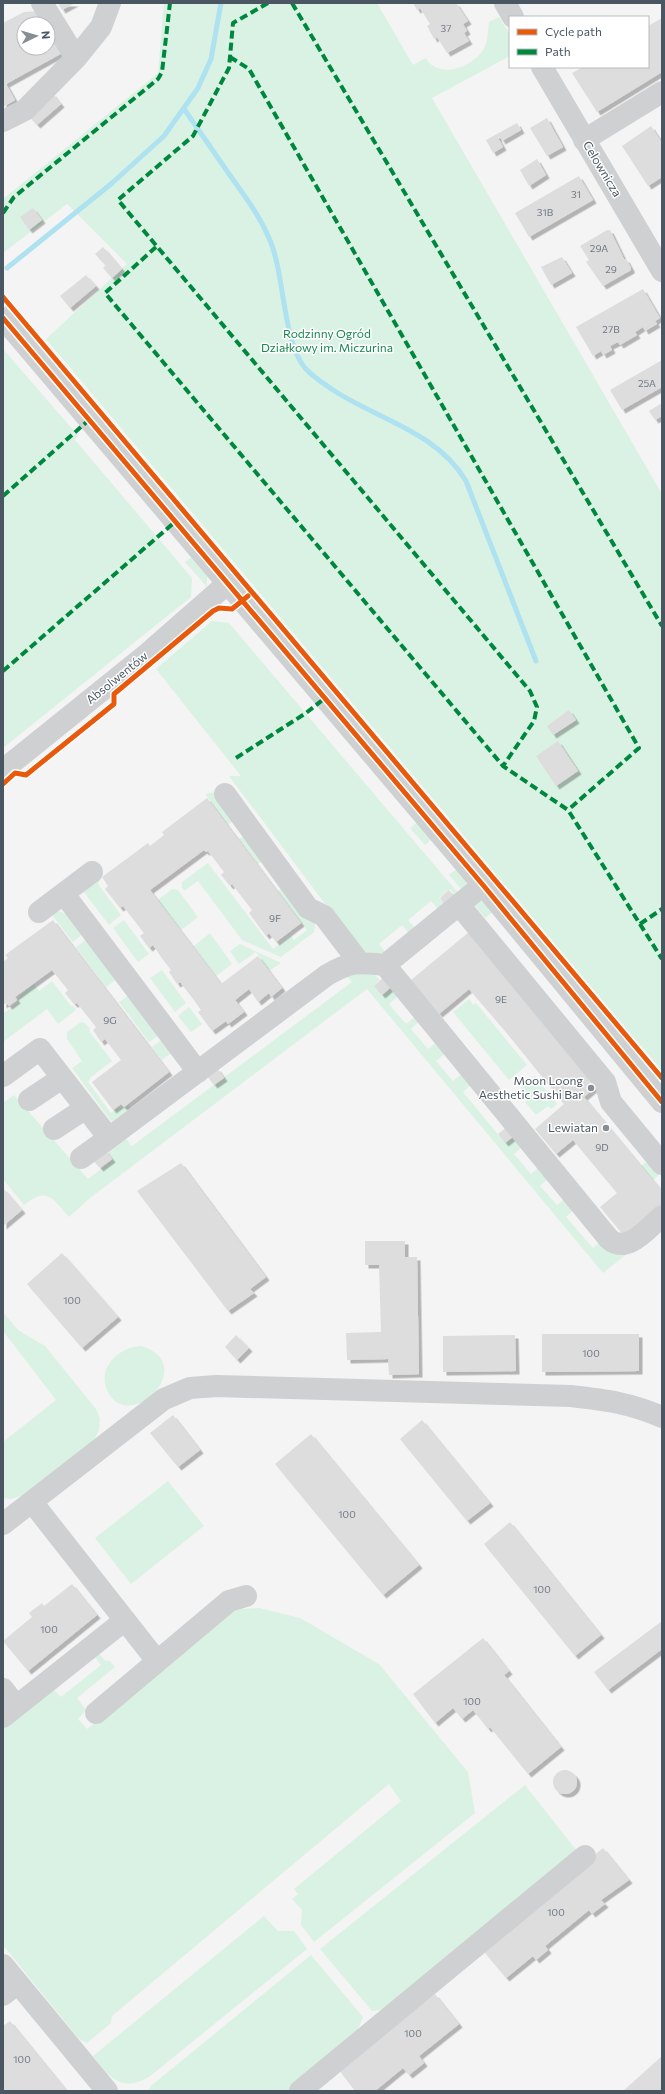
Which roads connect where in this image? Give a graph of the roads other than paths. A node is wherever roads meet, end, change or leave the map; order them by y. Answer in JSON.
{"nodes":[{"id":1,"x":42,"y":3,"type":"edge"},
{"id":2,"x":110,"y":3,"type":"edge"},
{"id":3,"x":505,"y":3,"type":"edge"},
{"id":4,"x":512,"y":16,"type":"edge"},
{"id":5,"x":76,"y":58,"type":"junction"},
{"id":6,"x":543,"y":68,"type":"edge"},
{"id":7,"x":662,"y":92,"type":"edge"},
{"id":8,"x":3,"y":121,"type":"edge"},
{"id":9,"x":584,"y":140,"type":"junction"},
{"id":10,"x":662,"y":271,"type":"edge"},
{"id":11,"x":3,"y":318,"type":"edge"},
{"id":12,"x":228,"y":583,"type":"junction"},
{"id":13,"x":3,"y":770,"type":"edge"},
{"id":14,"x":225,"y":794,"type":"dead end"},
{"id":15,"x":92,"y":872,"type":"dead end"},
{"id":16,"x":483,"y":885,"type":"junction"},
{"id":17,"x":64,"y":894,"type":"junction"},
{"id":18,"x":460,"y":906,"type":"junction"},
{"id":19,"x":39,"y":912,"type":"dead end"},
{"id":20,"x":359,"y":962,"type":"junction"},
{"id":21,"x":385,"y":965,"type":"junction"},
{"id":22,"x":198,"y":1072,"type":"junction"},
{"id":23,"x":3,"y":1076,"type":"edge"},
{"id":24,"x":62,"y":1078,"type":"junction"},
{"id":25,"x":29,"y":1100,"type":"dead end"},
{"id":26,"x":662,"y":1102,"type":"edge"},
{"id":27,"x":86,"y":1108,"type":"junction"},
{"id":28,"x":54,"y":1129,"type":"dead end"},
{"id":29,"x":109,"y":1138,"type":"junction"},
{"id":30,"x":82,"y":1158,"type":"dead end"},
{"id":31,"x":662,"y":1164,"type":"edge"},
{"id":32,"x":662,"y":1216,"type":"edge"},
{"id":33,"x":662,"y":1417,"type":"edge"},
{"id":34,"x":32,"y":1502,"type":"junction"},
{"id":35,"x":3,"y":1524,"type":"edge"},
{"id":36,"x":246,"y":1596,"type":"dead end"},
{"id":37,"x":125,"y":1620,"type":"junction"},
{"id":38,"x":157,"y":1661,"type":"junction"},
{"id":39,"x":3,"y":1689,"type":"edge"},
{"id":40,"x":10,"y":1711,"type":"edge"},
{"id":41,"x":96,"y":1713,"type":"dead end"},
{"id":42,"x":585,"y":1856,"type":"dead end"},
{"id":43,"x":3,"y":1965,"type":"edge"},
{"id":44,"x":11,"y":1989,"type":"edge"},
{"id":45,"x":106,"y":2091,"type":"edge"},
{"id":46,"x":300,"y":2091,"type":"edge"}],
"edges":[{"from":1,"to":5,"type":"street"},
{"from":2,"to":5,"type":"street"},
{"from":3,"to":4,"type":"street"},
{"from":5,"to":8,"type":"street"},
{"from":6,"to":9,"type":"street","name":"Celownicza"},
{"from":7,"to":9,"type":"street"},
{"from":9,"to":10,"type":"street","name":"Celownicza"},
{"from":11,"to":12,"type":"street"},
{"from":12,"to":13,"type":"street","name":"Absolwentów"},
{"from":12,"to":16,"type":"street"},
{"from":14,"to":20,"type":"street"},
{"from":15,"to":17,"type":"street"},
{"from":16,"to":18,"type":"street"},
{"from":16,"to":26,"type":"street"},
{"from":17,"to":19,"type":"street"},
{"from":17,"to":22,"type":"street"},
{"from":18,"to":21,"type":"street"},
{"from":18,"to":31,"type":"street"},
{"from":20,"to":21,"type":"street"},
{"from":20,"to":22,"type":"street"},
{"from":21,"to":32,"type":"street"},
{"from":22,"to":29,"type":"street"},
{"from":23,"to":24,"type":"street"},
{"from":24,"to":25,"type":"street"},
{"from":24,"to":27,"type":"street"},
{"from":27,"to":28,"type":"street"},
{"from":27,"to":29,"type":"street"},
{"from":29,"to":30,"type":"street"},
{"from":33,"to":34,"type":"street"},
{"from":34,"to":35,"type":"street"},
{"from":34,"to":37,"type":"street"},
{"from":36,"to":38,"type":"street"},
{"from":37,"to":38,"type":"street"},
{"from":37,"to":40,"type":"street"},
{"from":38,"to":41,"type":"street"},
{"from":39,"to":40,"type":"street"},
{"from":42,"to":46,"type":"street"},
{"from":43,"to":44,"type":"street"},
{"from":44,"to":45,"type":"street"}]}
